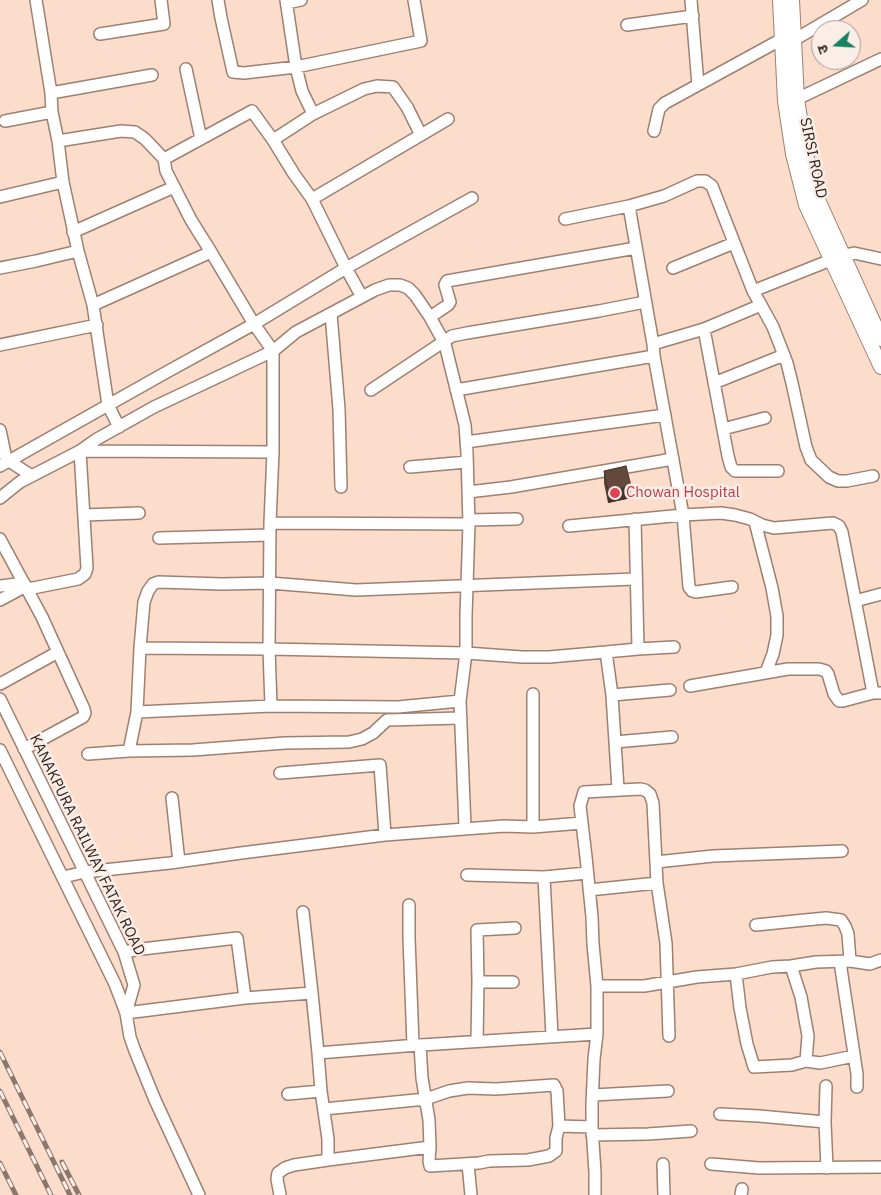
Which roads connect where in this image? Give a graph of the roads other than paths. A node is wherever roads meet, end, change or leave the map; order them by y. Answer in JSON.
{"nodes":[{"id":1,"x":36,"y":0,"type":"edge"},
{"id":2,"x":161,"y":0,"type":"edge"},
{"id":3,"x":218,"y":0,"type":"edge"},
{"id":4,"x":301,"y":0,"type":"edge"},
{"id":5,"x":414,"y":0,"type":"edge"},
{"id":6,"x":691,"y":0,"type":"edge"},
{"id":7,"x":780,"y":0,"type":"edge"},
{"id":8,"x":792,"y":0,"type":"edge"},
{"id":9,"x":862,"y":0,"type":"edge"},
{"id":10,"x":286,"y":1,"type":"edge"},
{"id":11,"x":692,"y":16,"type":"junction"},
{"id":12,"x":627,"y":25,"type":"dead end"},
{"id":13,"x":100,"y":34,"type":"dead end"},
{"id":14,"x":788,"y":40,"type":"junction"},
{"id":15,"x":881,"y":59,"type":"edge"},
{"id":16,"x":296,"y":66,"type":"junction"},
{"id":17,"x":186,"y":69,"type":"dead end"},
{"id":18,"x":152,"y":76,"type":"dead end"},
{"id":19,"x":698,"y":85,"type":"junction"},
{"id":20,"x":51,"y":93,"type":"junction"},
{"id":21,"x":798,"y":99,"type":"junction"},
{"id":22,"x":52,"y":112,"type":"junction"},
{"id":23,"x":313,"y":114,"type":"junction"},
{"id":24,"x":448,"y":119,"type":"dead end"},
{"id":25,"x":6,"y":121,"type":"dead end"},
{"id":26,"x":654,"y":131,"type":"dead end"},
{"id":27,"x":421,"y":135,"type":"junction"},
{"id":28,"x":201,"y":139,"type":"junction"},
{"id":29,"x":273,"y":140,"type":"junction"},
{"id":30,"x":58,"y":141,"type":"junction"},
{"id":31,"x":164,"y":159,"type":"junction"},
{"id":32,"x":63,"y":182,"type":"junction"},
{"id":33,"x":174,"y":187,"type":"junction"},
{"id":34,"x":0,"y":197,"type":"edge"},
{"id":35,"x":472,"y":198,"type":"dead end"},
{"id":36,"x":312,"y":199,"type":"junction"},
{"id":37,"x":629,"y":206,"type":"junction"},
{"id":38,"x":565,"y":219,"type":"dead end"},
{"id":39,"x":74,"y":232,"type":"junction"},
{"id":40,"x":734,"y":243,"type":"junction"},
{"id":41,"x":636,"y":248,"type":"junction"},
{"id":42,"x":78,"y":251,"type":"junction"},
{"id":43,"x":211,"y":252,"type":"junction"},
{"id":44,"x":837,"y":258,"type":"junction"},
{"id":45,"x":881,"y":259,"type":"edge"},
{"id":46,"x":0,"y":268,"type":"edge"},
{"id":47,"x":346,"y":268,"type":"junction"},
{"id":48,"x":673,"y":268,"type":"dead end"},
{"id":49,"x":753,"y":292,"type":"junction"},
{"id":50,"x":362,"y":297,"type":"junction"},
{"id":51,"x":645,"y":302,"type":"junction"},
{"id":52,"x":93,"y":305,"type":"junction"},
{"id":53,"x":761,"y":305,"type":"junction"},
{"id":54,"x":331,"y":314,"type":"junction"},
{"id":55,"x":430,"y":317,"type":"junction"},
{"id":56,"x":254,"y":324,"type":"junction"},
{"id":57,"x":97,"y":325,"type":"junction"},
{"id":58,"x":704,"y":329,"type":"junction"},
{"id":59,"x":881,"y":339,"type":"edge"},
{"id":60,"x":444,"y":342,"type":"junction"},
{"id":61,"x":0,"y":345,"type":"edge"},
{"id":62,"x":654,"y":350,"type":"junction"},
{"id":63,"x":273,"y":351,"type":"junction"},
{"id":64,"x":784,"y":355,"type":"junction"},
{"id":65,"x":881,"y":367,"type":"edge"},
{"id":66,"x":714,"y":383,"type":"junction"},
{"id":67,"x":371,"y":390,"type":"dead end"},
{"id":68,"x":456,"y":390,"type":"junction"},
{"id":69,"x":108,"y":405,"type":"junction"},
{"id":70,"x":665,"y":415,"type":"junction"},
{"id":71,"x":764,"y":418,"type":"dead end"},
{"id":72,"x":118,"y":427,"type":"junction"},
{"id":73,"x":723,"y":429,"type":"junction"},
{"id":74,"x":0,"y":430,"type":"edge"},
{"id":75,"x":466,"y":442,"type":"junction"},
{"id":76,"x":80,"y":451,"type":"junction"},
{"id":77,"x":273,"y":452,"type":"junction"},
{"id":78,"x":673,"y":459,"type":"junction"},
{"id":79,"x":467,"y":462,"type":"junction"},
{"id":80,"x":4,"y":463,"type":"edge"},
{"id":81,"x":410,"y":467,"type":"dead end"},
{"id":82,"x":778,"y":471,"type":"dead end"},
{"id":83,"x":32,"y":476,"type":"junction"},
{"id":84,"x":873,"y":476,"type":"dead end"},
{"id":85,"x":341,"y":487,"type":"dead end"},
{"id":86,"x":468,"y":492,"type":"junction"},
{"id":87,"x":0,"y":498,"type":"edge"},
{"id":88,"x":139,"y":513,"type":"dead end"},
{"id":89,"x":683,"y":514,"type":"junction"},
{"id":90,"x":84,"y":515,"type":"junction"},
{"id":91,"x":517,"y":519,"type":"dead end"},
{"id":92,"x":635,"y":519,"type":"junction"},
{"id":93,"x":469,"y":522,"type":"junction"},
{"id":94,"x":755,"y":522,"type":"junction"},
{"id":95,"x":270,"y":523,"type":"junction"},
{"id":96,"x":569,"y":526,"type":"dead end"},
{"id":97,"x":270,"y":535,"type":"junction"},
{"id":98,"x":159,"y":538,"type":"dead end"},
{"id":99,"x":0,"y":539,"type":"edge"},
{"id":100,"x":636,"y":579,"type":"junction"},
{"id":101,"x":270,"y":584,"type":"junction"},
{"id":102,"x":0,"y":586,"type":"edge"},
{"id":103,"x":26,"y":586,"type":"junction"},
{"id":104,"x":468,"y":586,"type":"junction"},
{"id":105,"x":732,"y":587,"type":"dead end"},
{"id":106,"x":881,"y":594,"type":"edge"},
{"id":107,"x":0,"y":600,"type":"edge"},
{"id":108,"x":855,"y":601,"type":"junction"},
{"id":109,"x":674,"y":647,"type":"dead end"},
{"id":110,"x":140,"y":648,"type":"junction"},
{"id":111,"x":269,"y":649,"type":"junction"},
{"id":112,"x":638,"y":649,"type":"junction"},
{"id":113,"x":58,"y":652,"type":"junction"},
{"id":114,"x":606,"y":652,"type":"junction"},
{"id":115,"x":466,"y":654,"type":"junction"},
{"id":116,"x":766,"y":672,"type":"junction"},
{"id":117,"x":0,"y":684,"type":"edge"},
{"id":118,"x":690,"y":686,"type":"dead end"},
{"id":119,"x":670,"y":690,"type":"dead end"},
{"id":120,"x":877,"y":693,"type":"edge"},
{"id":121,"x":533,"y":694,"type":"dead end"},
{"id":122,"x":612,"y":695,"type":"junction"},
{"id":123,"x":0,"y":699,"type":"edge"},
{"id":124,"x":460,"y":701,"type":"junction"},
{"id":125,"x":271,"y":706,"type":"junction"},
{"id":126,"x":137,"y":712,"type":"junction"},
{"id":127,"x":461,"y":718,"type":"junction"},
{"id":128,"x":672,"y":737,"type":"dead end"},
{"id":129,"x":615,"y":742,"type":"junction"},
{"id":130,"x":24,"y":749,"type":"junction"},
{"id":131,"x":0,"y":750,"type":"edge"},
{"id":132,"x":129,"y":751,"type":"junction"},
{"id":133,"x":88,"y":754,"type":"dead end"},
{"id":134,"x":280,"y":774,"type":"dead end"},
{"id":135,"x":618,"y":789,"type":"junction"},
{"id":136,"x":172,"y":798,"type":"dead end"},
{"id":137,"x":582,"y":823,"type":"junction"},
{"id":138,"x":533,"y":827,"type":"junction"},
{"id":139,"x":465,"y":828,"type":"junction"},
{"id":140,"x":385,"y":835,"type":"junction"},
{"id":141,"x":842,"y":851,"type":"dead end"},
{"id":142,"x":179,"y":862,"type":"junction"},
{"id":143,"x":656,"y":862,"type":"junction"},
{"id":144,"x":85,"y":872,"type":"junction"},
{"id":145,"x":587,"y":873,"type":"junction"},
{"id":146,"x":467,"y":876,"type":"dead end"},
{"id":147,"x":63,"y":877,"type":"junction"},
{"id":148,"x":544,"y":877,"type":"junction"},
{"id":149,"x":657,"y":883,"type":"junction"},
{"id":150,"x":589,"y":890,"type":"junction"},
{"id":151,"x":409,"y":905,"type":"dead end"},
{"id":152,"x":303,"y":912,"type":"dead end"},
{"id":153,"x":756,"y":925,"type":"dead end"},
{"id":154,"x":515,"y":928,"type":"dead end"},
{"id":155,"x":124,"y":952,"type":"junction"},
{"id":156,"x":881,"y":960,"type":"edge"},
{"id":157,"x":845,"y":961,"type":"junction"},
{"id":158,"x":791,"y":966,"type":"junction"},
{"id":159,"x":736,"y":974,"type":"junction"},
{"id":160,"x":478,"y":982,"type":"junction"},
{"id":161,"x":513,"y":982,"type":"dead end"},
{"id":162,"x":667,"y":983,"type":"junction"},
{"id":163,"x":596,"y":986,"type":"junction"},
{"id":164,"x":312,"y":993,"type":"junction"},
{"id":165,"x":245,"y":998,"type":"junction"},
{"id":166,"x":126,"y":1013,"type":"junction"},
{"id":167,"x":597,"y":1034,"type":"junction"},
{"id":168,"x":552,"y":1036,"type":"junction"},
{"id":169,"x":669,"y":1036,"type":"dead end"},
{"id":170,"x":477,"y":1042,"type":"junction"},
{"id":171,"x":416,"y":1045,"type":"junction"},
{"id":172,"x":318,"y":1053,"type":"junction"},
{"id":173,"x":854,"y":1056,"type":"junction"},
{"id":174,"x":806,"y":1061,"type":"junction"},
{"id":175,"x":826,"y":1086,"type":"dead end"},
{"id":176,"x":857,"y":1087,"type":"dead end"},
{"id":177,"x":321,"y":1091,"type":"junction"},
{"id":178,"x":668,"y":1091,"type":"dead end"},
{"id":179,"x":288,"y":1094,"type":"dead end"},
{"id":180,"x":593,"y":1095,"type":"junction"},
{"id":181,"x":426,"y":1099,"type":"junction"},
{"id":182,"x":324,"y":1108,"type":"junction"},
{"id":183,"x":720,"y":1114,"type":"dead end"},
{"id":184,"x":825,"y":1122,"type":"junction"},
{"id":185,"x":559,"y":1126,"type":"junction"},
{"id":186,"x":592,"y":1131,"type":"junction"},
{"id":187,"x":691,"y":1131,"type":"dead end"},
{"id":188,"x":430,"y":1146,"type":"junction"},
{"id":189,"x":328,"y":1160,"type":"junction"},
{"id":190,"x":468,"y":1164,"type":"junction"},
{"id":191,"x":663,"y":1164,"type":"dead end"},
{"id":192,"x":711,"y":1164,"type":"dead end"},
{"id":193,"x":881,"y":1166,"type":"edge"},
{"id":194,"x":827,"y":1168,"type":"junction"},
{"id":195,"x":199,"y":1195,"type":"edge"},
{"id":196,"x":280,"y":1195,"type":"edge"},
{"id":197,"x":469,"y":1195,"type":"edge"},
{"id":198,"x":595,"y":1195,"type":"edge"},
{"id":199,"x":664,"y":1195,"type":"edge"}],
"edges":[{"from":1,"to":20,"type":"street"},
{"from":2,"to":13,"type":"street"},
{"from":3,"to":16,"type":"street"},
{"from":4,"to":10,"type":"street"},
{"from":5,"to":16,"type":"street"},
{"from":6,"to":11,"type":"street"},
{"from":7,"to":14,"type":"main road","name":"SIRSI ROAD"},
{"from":8,"to":14,"type":"main road","name":"SIRSI ROAD"},
{"from":9,"to":14,"type":"street"},
{"from":10,"to":16,"type":"street"},
{"from":11,"to":12,"type":"street"},
{"from":11,"to":19,"type":"street"},
{"from":14,"to":19,"type":"street"},
{"from":14,"to":21,"type":"main road","name":"SIRSI ROAD"},
{"from":14,"to":44,"type":"main road","name":"SIRSI ROAD"},
{"from":15,"to":21,"type":"street"},
{"from":16,"to":23,"type":"street"},
{"from":17,"to":28,"type":"street"},
{"from":18,"to":20,"type":"street"},
{"from":19,"to":26,"type":"street"},
{"from":20,"to":22,"type":"street"},
{"from":21,"to":44,"type":"main road","name":"SIRSI ROAD"},
{"from":22,"to":25,"type":"street"},
{"from":22,"to":30,"type":"street"},
{"from":23,"to":27,"type":"street"},
{"from":23,"to":29,"type":"street"},
{"from":24,"to":27,"type":"street"},
{"from":27,"to":36,"type":"street"},
{"from":28,"to":29,"type":"street"},
{"from":28,"to":31,"type":"street"},
{"from":29,"to":36,"type":"street"},
{"from":30,"to":31,"type":"street"},
{"from":30,"to":32,"type":"street"},
{"from":31,"to":33,"type":"street"},
{"from":32,"to":34,"type":"street"},
{"from":32,"to":39,"type":"street"},
{"from":33,"to":39,"type":"street"},
{"from":33,"to":43,"type":"street"},
{"from":35,"to":47,"type":"street"},
{"from":36,"to":47,"type":"street"},
{"from":37,"to":38,"type":"street"},
{"from":37,"to":40,"type":"street"},
{"from":37,"to":41,"type":"street"},
{"from":39,"to":42,"type":"street"},
{"from":40,"to":48,"type":"street"},
{"from":40,"to":49,"type":"street"},
{"from":41,"to":51,"type":"street"},
{"from":41,"to":55,"type":"street"},
{"from":42,"to":46,"type":"street"},
{"from":42,"to":52,"type":"street"},
{"from":43,"to":52,"type":"street"},
{"from":43,"to":56,"type":"street"},
{"from":44,"to":45,"type":"street"},
{"from":44,"to":49,"type":"street"},
{"from":44,"to":59,"type":"main road","name":"SIRSI ROAD"},
{"from":44,"to":65,"type":"main road","name":"SIRSI ROAD"},
{"from":47,"to":50,"type":"street"},
{"from":47,"to":56,"type":"street"},
{"from":49,"to":53,"type":"street"},
{"from":50,"to":54,"type":"street"},
{"from":50,"to":55,"type":"street"},
{"from":51,"to":60,"type":"street"},
{"from":51,"to":62,"type":"street"},
{"from":52,"to":57,"type":"street"},
{"from":53,"to":58,"type":"street"},
{"from":53,"to":64,"type":"street"},
{"from":54,"to":63,"type":"street"},
{"from":54,"to":85,"type":"street"},
{"from":55,"to":60,"type":"street"},
{"from":56,"to":63,"type":"street"},
{"from":56,"to":69,"type":"street"},
{"from":57,"to":61,"type":"street"},
{"from":57,"to":69,"type":"street"},
{"from":58,"to":62,"type":"street"},
{"from":58,"to":66,"type":"street"},
{"from":60,"to":67,"type":"street"},
{"from":60,"to":68,"type":"street"},
{"from":62,"to":68,"type":"street"},
{"from":62,"to":70,"type":"street"},
{"from":63,"to":72,"type":"street"},
{"from":63,"to":77,"type":"street"},
{"from":64,"to":66,"type":"street"},
{"from":64,"to":84,"type":"street"},
{"from":66,"to":73,"type":"street"},
{"from":68,"to":75,"type":"street"},
{"from":69,"to":72,"type":"street"},
{"from":69,"to":80,"type":"street"},
{"from":70,"to":75,"type":"street"},
{"from":70,"to":78,"type":"street"},
{"from":71,"to":73,"type":"street"},
{"from":72,"to":76,"type":"street"},
{"from":73,"to":82,"type":"street"},
{"from":74,"to":80,"type":"street"},
{"from":75,"to":79,"type":"street"},
{"from":76,"to":77,"type":"street"},
{"from":76,"to":83,"type":"street"},
{"from":76,"to":90,"type":"street"},
{"from":77,"to":95,"type":"street"},
{"from":78,"to":86,"type":"street"},
{"from":78,"to":89,"type":"street"},
{"from":79,"to":81,"type":"street"},
{"from":79,"to":86,"type":"street"},
{"from":80,"to":83,"type":"street"},
{"from":83,"to":87,"type":"street"},
{"from":86,"to":93,"type":"street"},
{"from":88,"to":90,"type":"street"},
{"from":89,"to":92,"type":"street"},
{"from":89,"to":94,"type":"street"},
{"from":89,"to":105,"type":"street"},
{"from":90,"to":103,"type":"street"},
{"from":91,"to":93,"type":"street"},
{"from":92,"to":96,"type":"street"},
{"from":92,"to":100,"type":"street"},
{"from":93,"to":95,"type":"street"},
{"from":93,"to":104,"type":"street"},
{"from":94,"to":108,"type":"street"},
{"from":94,"to":116,"type":"street"},
{"from":95,"to":97,"type":"street"},
{"from":97,"to":98,"type":"street"},
{"from":97,"to":101,"type":"street"},
{"from":99,"to":103,"type":"street"},
{"from":100,"to":104,"type":"street"},
{"from":100,"to":112,"type":"street"},
{"from":101,"to":104,"type":"street"},
{"from":101,"to":110,"type":"street"},
{"from":101,"to":111,"type":"street"},
{"from":102,"to":103,"type":"street"},
{"from":103,"to":107,"type":"street"},
{"from":103,"to":113,"type":"street"},
{"from":104,"to":115,"type":"street"},
{"from":106,"to":108,"type":"street"},
{"from":108,"to":120,"type":"street"},
{"from":109,"to":112,"type":"street"},
{"from":110,"to":111,"type":"street"},
{"from":110,"to":126,"type":"street"},
{"from":111,"to":115,"type":"street"},
{"from":111,"to":125,"type":"street"},
{"from":112,"to":114,"type":"street"},
{"from":113,"to":117,"type":"street"},
{"from":113,"to":130,"type":"street"},
{"from":114,"to":115,"type":"street"},
{"from":114,"to":122,"type":"street"},
{"from":115,"to":124,"type":"street"},
{"from":116,"to":118,"type":"street"},
{"from":116,"to":120,"type":"street"},
{"from":119,"to":122,"type":"street"},
{"from":121,"to":138,"type":"street"},
{"from":122,"to":129,"type":"street"},
{"from":123,"to":130,"type":"street","name":"KANAKPURA RAILWAY FATAK ROAD"},
{"from":124,"to":125,"type":"street"},
{"from":124,"to":127,"type":"street"},
{"from":125,"to":126,"type":"street"},
{"from":126,"to":132,"type":"street"},
{"from":127,"to":132,"type":"street"},
{"from":127,"to":139,"type":"street"},
{"from":128,"to":129,"type":"street"},
{"from":129,"to":135,"type":"street"},
{"from":130,"to":144,"type":"street","name":"KANAKPURA RAILWAY FATAK ROAD"},
{"from":131,"to":147,"type":"street"},
{"from":132,"to":133,"type":"street"},
{"from":134,"to":140,"type":"street"},
{"from":135,"to":137,"type":"street"},
{"from":135,"to":143,"type":"street"},
{"from":136,"to":142,"type":"street"},
{"from":137,"to":138,"type":"street"},
{"from":137,"to":145,"type":"street"},
{"from":138,"to":139,"type":"street"},
{"from":139,"to":140,"type":"street"},
{"from":140,"to":142,"type":"street"},
{"from":141,"to":143,"type":"street"},
{"from":142,"to":144,"type":"street"},
{"from":143,"to":149,"type":"street"},
{"from":144,"to":147,"type":"street"},
{"from":144,"to":155,"type":"street","name":"KANAKPURA RAILWAY FATAK ROAD"},
{"from":145,"to":148,"type":"street"},
{"from":145,"to":150,"type":"street"},
{"from":146,"to":148,"type":"street"},
{"from":147,"to":166,"type":"street"},
{"from":148,"to":168,"type":"street"},
{"from":149,"to":150,"type":"street"},
{"from":149,"to":162,"type":"street"},
{"from":150,"to":163,"type":"street"},
{"from":151,"to":171,"type":"street"},
{"from":152,"to":164,"type":"street"},
{"from":153,"to":157,"type":"street"},
{"from":154,"to":160,"type":"street"},
{"from":155,"to":165,"type":"street"},
{"from":155,"to":166,"type":"street","name":"KANAKPURA RAILWAY FATAK ROAD"},
{"from":156,"to":157,"type":"street"},
{"from":157,"to":158,"type":"street"},
{"from":157,"to":173,"type":"street"},
{"from":158,"to":159,"type":"street"},
{"from":158,"to":174,"type":"street"},
{"from":159,"to":162,"type":"street"},
{"from":159,"to":174,"type":"street"},
{"from":160,"to":161,"type":"street"},
{"from":160,"to":170,"type":"street"},
{"from":162,"to":163,"type":"street"},
{"from":162,"to":169,"type":"street"},
{"from":163,"to":167,"type":"street"},
{"from":164,"to":165,"type":"street"},
{"from":164,"to":172,"type":"street"},
{"from":165,"to":166,"type":"street"},
{"from":166,"to":195,"type":"street"},
{"from":167,"to":168,"type":"street"},
{"from":167,"to":180,"type":"street"},
{"from":168,"to":170,"type":"street"},
{"from":170,"to":171,"type":"street"},
{"from":171,"to":172,"type":"street"},
{"from":171,"to":181,"type":"street"},
{"from":172,"to":177,"type":"street"},
{"from":173,"to":174,"type":"street"},
{"from":173,"to":176,"type":"street"},
{"from":175,"to":184,"type":"street"},
{"from":177,"to":179,"type":"street"},
{"from":177,"to":182,"type":"street"},
{"from":178,"to":180,"type":"street"},
{"from":180,"to":186,"type":"street"},
{"from":181,"to":182,"type":"street"},
{"from":181,"to":185,"type":"street"},
{"from":181,"to":188,"type":"street"},
{"from":182,"to":189,"type":"street"},
{"from":183,"to":184,"type":"street"},
{"from":184,"to":194,"type":"street"},
{"from":185,"to":186,"type":"street"},
{"from":185,"to":190,"type":"street"},
{"from":186,"to":187,"type":"street"},
{"from":186,"to":198,"type":"street"},
{"from":188,"to":189,"type":"street"},
{"from":188,"to":190,"type":"street"},
{"from":189,"to":196,"type":"street"},
{"from":190,"to":197,"type":"street"},
{"from":191,"to":199,"type":"street"},
{"from":192,"to":194,"type":"street"},
{"from":193,"to":194,"type":"street"}]}
